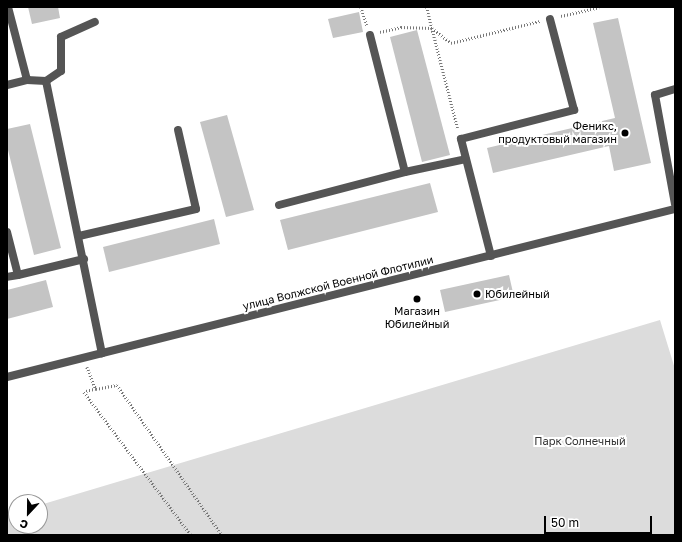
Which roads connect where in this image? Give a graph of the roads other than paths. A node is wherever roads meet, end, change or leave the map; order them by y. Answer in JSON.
{"nodes":[{"id":1,"x":8,"y":7,"type":"edge"},
{"id":2,"x":550,"y":19,"type":"road end"},
{"id":3,"x":95,"y":22,"type":"dead end"},
{"id":4,"x":370,"y":35,"type":"road end"},
{"id":5,"x":27,"y":80,"type":"junction"},
{"id":6,"x":46,"y":81,"type":"junction"},
{"id":7,"x":7,"y":85,"type":"edge"},
{"id":8,"x":675,"y":89,"type":"edge"},
{"id":9,"x":178,"y":130,"type":"dead end"},
{"id":10,"x":466,"y":159,"type":"junction"},
{"id":11,"x":405,"y":172,"type":"junction"},
{"id":12,"x":675,"y":204,"type":"edge"},
{"id":13,"x":279,"y":205,"type":"dead end"},
{"id":14,"x":675,"y":209,"type":"edge"},
{"id":15,"x":7,"y":232,"type":"edge"},
{"id":16,"x":79,"y":236,"type":"junction"},
{"id":17,"x":491,"y":256,"type":"junction"},
{"id":18,"x":84,"y":259,"type":"junction"},
{"id":19,"x":18,"y":275,"type":"junction"},
{"id":20,"x":7,"y":278,"type":"edge"},
{"id":21,"x":102,"y":353,"type":"junction"},
{"id":22,"x":7,"y":377,"type":"edge"}],
"edges":[{"from":1,"to":5,"type":"street"},
{"from":2,"to":10,"type":"street"},
{"from":3,"to":6,"type":"street"},
{"from":4,"to":11,"type":"street"},
{"from":5,"to":6,"type":"street"},
{"from":5,"to":7,"type":"street"},
{"from":6,"to":16,"type":"street"},
{"from":8,"to":12,"type":"street"},
{"from":9,"to":16,"type":"street"},
{"from":10,"to":11,"type":"street"},
{"from":10,"to":17,"type":"street"},
{"from":11,"to":13,"type":"street"},
{"from":14,"to":17,"type":"street","name":"улица Волжской Военной Флотилии"},
{"from":15,"to":19,"type":"street"},
{"from":16,"to":18,"type":"street"},
{"from":17,"to":21,"type":"street","name":"улица Волжской Военной Флотилии"},
{"from":18,"to":19,"type":"street"},
{"from":18,"to":21,"type":"street"},
{"from":19,"to":20,"type":"street"},
{"from":21,"to":22,"type":"street","name":"улица Волжской Военной Флотилии"}]}
